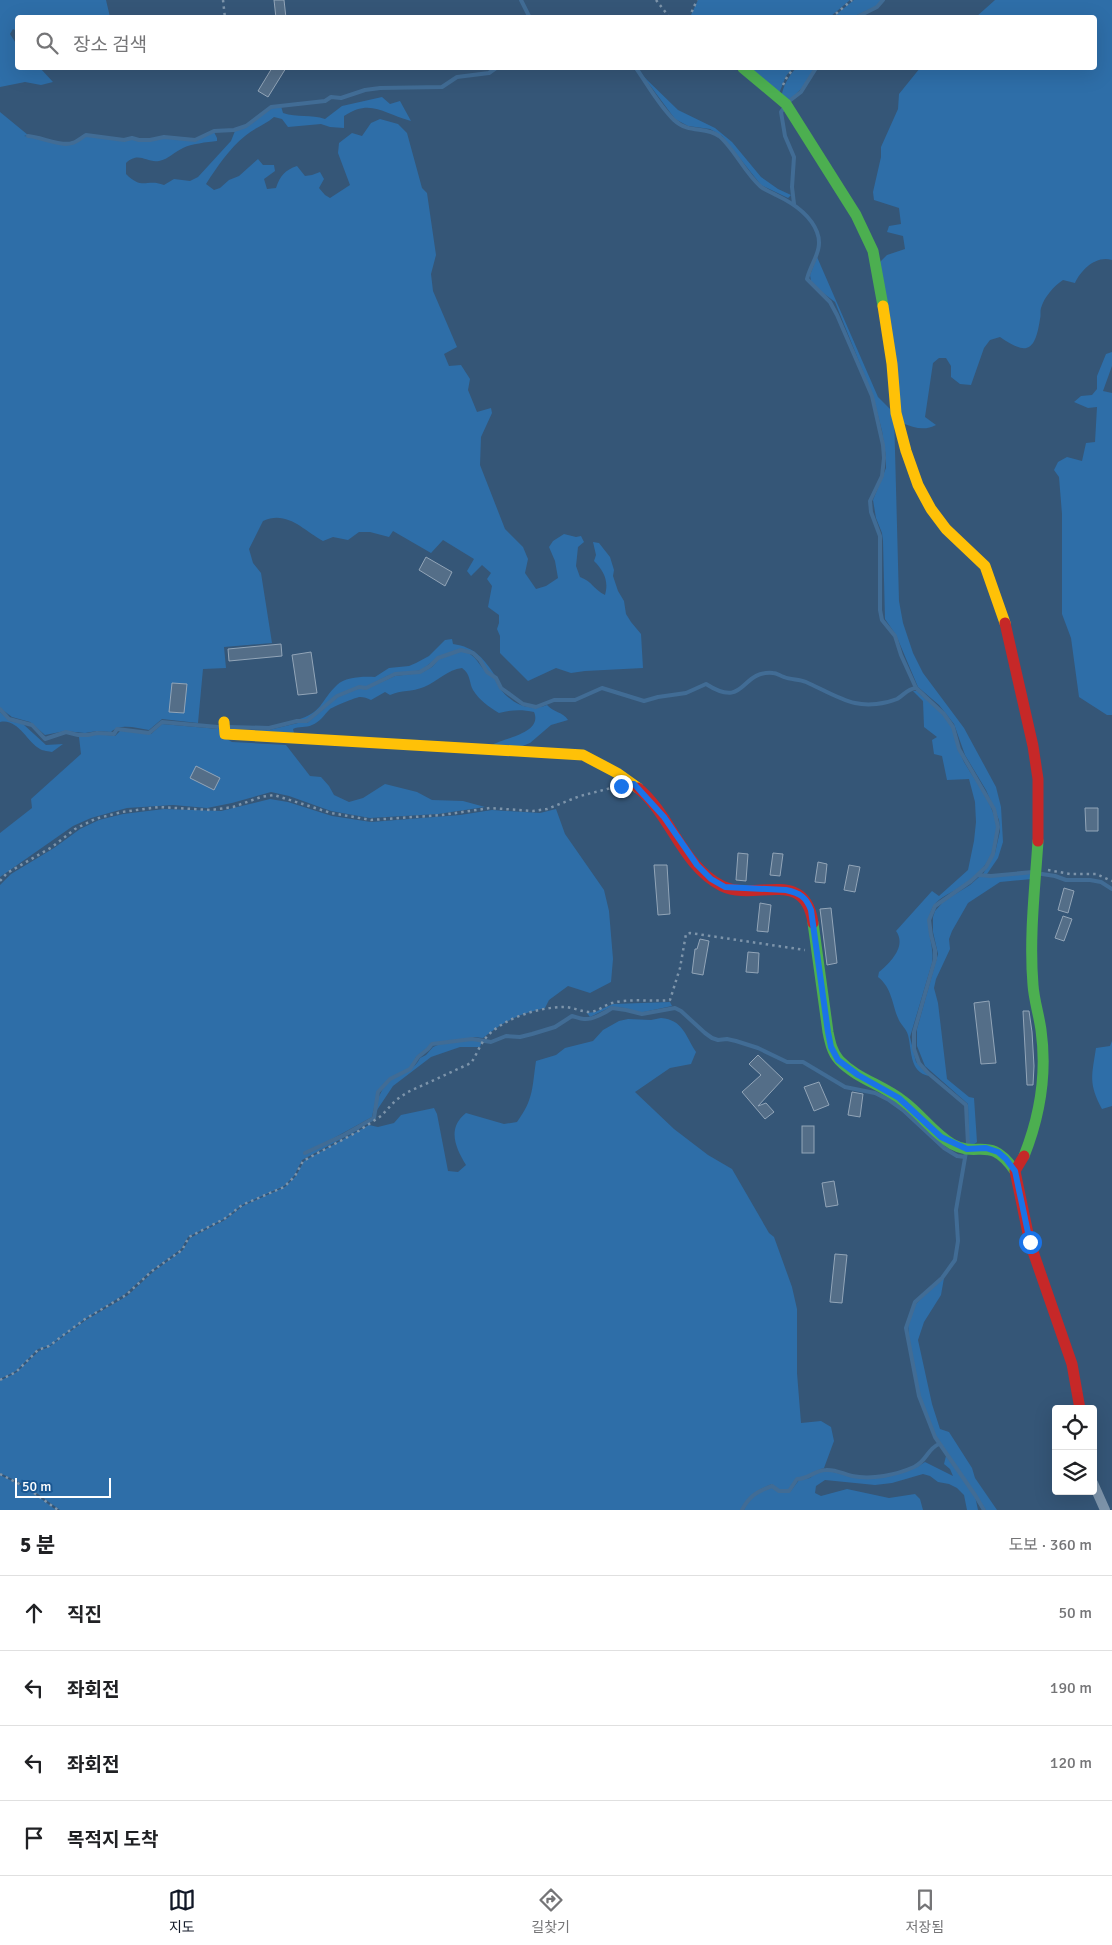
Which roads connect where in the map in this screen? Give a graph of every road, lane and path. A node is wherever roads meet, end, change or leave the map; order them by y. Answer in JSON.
{"nodes":[{"id":1,"x":223,"y":0,"type":"edge"},
{"id":2,"x":656,"y":0,"type":"edge"},
{"id":3,"x":697,"y":0,"type":"edge"},
{"id":4,"x":852,"y":0,"type":"edge"},
{"id":5,"x":225,"y":15,"type":"edge"},
{"id":6,"x":668,"y":15,"type":"edge"},
{"id":7,"x":690,"y":15,"type":"edge"},
{"id":8,"x":834,"y":15,"type":"edge"},
{"id":9,"x":746,"y":70,"type":"edge"},
{"id":10,"x":792,"y":70,"type":"edge"},
{"id":11,"x":780,"y":98,"type":"junction"},
{"id":12,"x":224,"y":722,"type":"dead end"},
{"id":13,"x":634,"y":784,"type":"junction"},
{"id":14,"x":1037,"y":871,"type":"junction"},
{"id":15,"x":0,"y":881,"type":"edge"},
{"id":16,"x":1112,"y":881,"type":"edge"},
{"id":17,"x":817,"y":952,"type":"junction"},
{"id":18,"x":1015,"y":1171,"type":"junction"},
{"id":19,"x":0,"y":1380,"type":"edge"},
{"id":20,"x":1079,"y":1405,"type":"edge"},
{"id":21,"x":0,"y":1474,"type":"edge"},
{"id":22,"x":1097,"y":1492,"type":"edge"},
{"id":23,"x":58,"y":1510,"type":"edge"},
{"id":24,"x":1105,"y":1510,"type":"edge"}],
"edges":[{"from":1,"to":5,"type":"path"},
{"from":2,"to":6,"type":"path"},
{"from":3,"to":7,"type":"path"},
{"from":4,"to":8,"type":"path"},
{"from":9,"to":11,"type":"street"},
{"from":10,"to":11,"type":"path"},
{"from":11,"to":14,"type":"street"},
{"from":12,"to":13,"type":"street"},
{"from":13,"to":15,"type":"path"},
{"from":13,"to":17,"type":"street"},
{"from":14,"to":16,"type":"path"},
{"from":14,"to":18,"type":"street"},
{"from":17,"to":18,"type":"street"},
{"from":17,"to":19,"type":"path"},
{"from":18,"to":20,"type":"street"},
{"from":21,"to":23,"type":"path"},
{"from":22,"to":24,"type":"street"}]}
